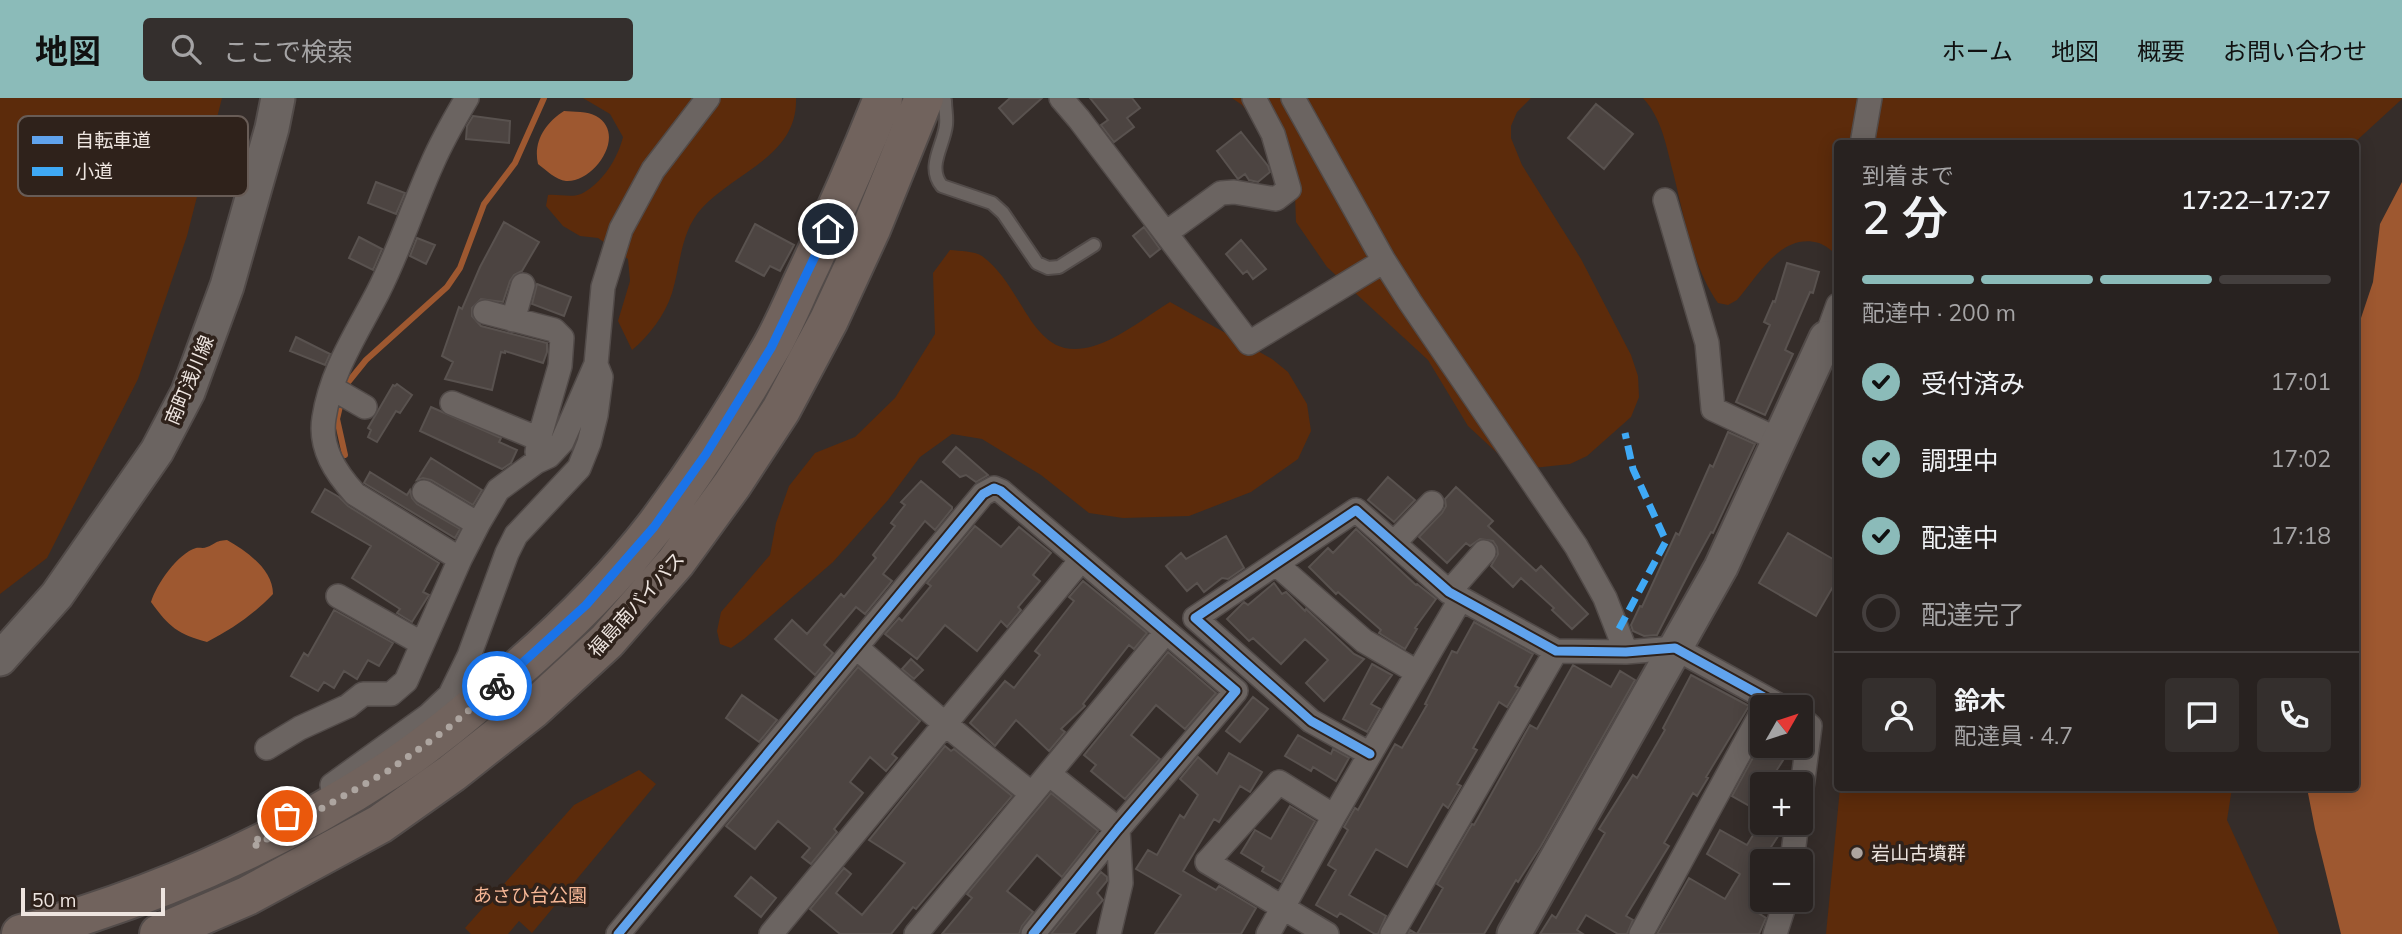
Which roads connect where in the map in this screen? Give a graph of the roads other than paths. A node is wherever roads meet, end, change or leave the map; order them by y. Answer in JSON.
{"nodes":[{"id":1,"x":278,"y":98,"type":"edge"},
{"id":2,"x":467,"y":98,"type":"edge"},
{"id":3,"x":708,"y":98,"type":"edge"},
{"id":4,"x":883,"y":98,"type":"edge"},
{"id":5,"x":924,"y":98,"type":"edge"},
{"id":6,"x":938,"y":98,"type":"edge"},
{"id":7,"x":1061,"y":98,"type":"edge"},
{"id":8,"x":1254,"y":98,"type":"edge"},
{"id":9,"x":1293,"y":98,"type":"edge"},
{"id":10,"x":1870,"y":98,"type":"edge"},
{"id":11,"x":1863,"y":140,"type":"edge"},
{"id":12,"x":1665,"y":200,"type":"dead end"},
{"id":13,"x":1166,"y":233,"type":"junction"},
{"id":14,"x":1094,"y":244,"type":"dead end"},
{"id":15,"x":1384,"y":261,"type":"junction"},
{"id":16,"x":523,"y":285,"type":"dead end"},
{"id":17,"x":485,"y":313,"type":"dead end"},
{"id":18,"x":1834,"y":316,"type":"edge"},
{"id":19,"x":513,"y":320,"type":"junction"},
{"id":20,"x":1826,"y":338,"type":"joint"},
{"id":21,"x":596,"y":363,"type":"junction"},
{"id":22,"x":332,"y":388,"type":"junction"},
{"id":23,"x":452,"y":403,"type":"dead end"},
{"id":24,"x":365,"y":407,"type":"dead end"},
{"id":25,"x":539,"y":439,"type":"junction"},
{"id":26,"x":1779,"y":440,"type":"junction"},
{"id":27,"x":536,"y":462,"type":"junction"},
{"id":28,"x":424,"y":492,"type":"dead end"},
{"id":29,"x":1432,"y":503,"type":"dead end"},
{"id":30,"x":478,"y":524,"type":"junction"},
{"id":31,"x":1394,"y":543,"type":"junction"},
{"id":32,"x":1484,"y":552,"type":"dead end"},
{"id":33,"x":460,"y":559,"type":"junction"},
{"id":34,"x":1081,"y":560,"type":"junction"},
{"id":35,"x":1276,"y":564,"type":"junction"},
{"id":36,"x":57,"y":595,"type":"junction"},
{"id":37,"x":338,"y":596,"type":"dead end"},
{"id":38,"x":1455,"y":596,"type":"junction"},
{"id":39,"x":1166,"y":632,"type":"junction"},
{"id":40,"x":421,"y":643,"type":"junction"},
{"id":41,"x":857,"y":648,"type":"junction"},
{"id":42,"x":1675,"y":648,"type":"junction"},
{"id":43,"x":1556,"y":651,"type":"junction"},
{"id":44,"x":1626,"y":652,"type":"junction"},
{"id":45,"x":0,"y":659,"type":"edge"},
{"id":46,"x":1417,"y":672,"type":"junction"},
{"id":47,"x":0,"y":677,"type":"edge"},
{"id":48,"x":1750,"y":695,"type":"edge"},
{"id":49,"x":945,"y":724,"type":"junction"},
{"id":50,"x":1750,"y":741,"type":"edge"},
{"id":51,"x":267,"y":748,"type":"dead end"},
{"id":52,"x":1370,"y":754,"type":"junction"},
{"id":53,"x":1049,"y":774,"type":"junction"},
{"id":54,"x":1032,"y":794,"type":"junction"},
{"id":55,"x":1334,"y":816,"type":"junction"},
{"id":56,"x":1118,"y":829,"type":"junction"},
{"id":57,"x":253,"y":847,"type":"junction"},
{"id":58,"x":1283,"y":908,"type":"junction"},
{"id":59,"x":1782,"y":912,"type":"edge"},
{"id":60,"x":21,"y":934,"type":"edge"},
{"id":61,"x":159,"y":934,"type":"edge"},
{"id":62,"x":618,"y":934,"type":"edge"},
{"id":63,"x":771,"y":934,"type":"edge"},
{"id":64,"x":916,"y":934,"type":"edge"},
{"id":65,"x":1033,"y":934,"type":"edge"},
{"id":66,"x":1109,"y":934,"type":"edge"},
{"id":67,"x":1268,"y":934,"type":"edge"},
{"id":68,"x":1327,"y":934,"type":"edge"},
{"id":69,"x":1392,"y":934,"type":"edge"},
{"id":70,"x":1514,"y":934,"type":"edge"},
{"id":71,"x":1641,"y":934,"type":"edge"},
{"id":72,"x":1775,"y":934,"type":"edge"}],
"edges":[{"from":1,"to":36,"type":"street","name":"南町浅川線"},
{"from":2,"to":22,"type":"street"},
{"from":3,"to":21,"type":"street"},
{"from":4,"to":57,"type":"highway","name":"福島南バイパス"},
{"from":5,"to":61,"type":"highway","name":"福島南バイパス"},
{"from":6,"to":14,"type":"lane"},
{"from":7,"to":13,"type":"street"},
{"from":8,"to":13,"type":"street"},
{"from":9,"to":15,"type":"street"},
{"from":10,"to":11,"type":"street"},
{"from":12,"to":26,"type":"street"},
{"from":13,"to":15,"type":"street"},
{"from":15,"to":44,"type":"street"},
{"from":16,"to":19,"type":"street"},
{"from":17,"to":19,"type":"street"},
{"from":18,"to":20,"type":"street"},
{"from":19,"to":25,"type":"street"},
{"from":20,"to":26,"type":"street"},
{"from":21,"to":27,"type":"street"},
{"from":21,"to":57,"type":"street"},
{"from":22,"to":24,"type":"street"},
{"from":22,"to":33,"type":"street"},
{"from":23,"to":25,"type":"street"},
{"from":25,"to":27,"type":"street"},
{"from":26,"to":42,"type":"street"},
{"from":27,"to":30,"type":"street"},
{"from":28,"to":30,"type":"street"},
{"from":29,"to":31,"type":"street"},
{"from":30,"to":33,"type":"street"},
{"from":31,"to":35,"type":"street"},
{"from":31,"to":38,"type":"street"},
{"from":32,"to":38,"type":"street"},
{"from":33,"to":40,"type":"street"},
{"from":34,"to":39,"type":"street"},
{"from":34,"to":41,"type":"street"},
{"from":34,"to":49,"type":"street"},
{"from":35,"to":46,"type":"street"},
{"from":35,"to":52,"type":"street"},
{"from":36,"to":45,"type":"street","name":"南町浅川線"},
{"from":36,"to":47,"type":"street"},
{"from":37,"to":40,"type":"street"},
{"from":38,"to":43,"type":"street"},
{"from":38,"to":46,"type":"street"},
{"from":39,"to":53,"type":"street"},
{"from":39,"to":56,"type":"street"},
{"from":40,"to":51,"type":"street"},
{"from":41,"to":49,"type":"street"},
{"from":41,"to":62,"type":"street"},
{"from":42,"to":44,"type":"street"},
{"from":42,"to":48,"type":"street"},
{"from":42,"to":70,"type":"street"},
{"from":43,"to":44,"type":"street"},
{"from":43,"to":69,"type":"street"},
{"from":46,"to":52,"type":"street"},
{"from":49,"to":54,"type":"street"},
{"from":49,"to":63,"type":"street"},
{"from":50,"to":71,"type":"street"},
{"from":52,"to":55,"type":"street"},
{"from":53,"to":54,"type":"street"},
{"from":53,"to":56,"type":"street"},
{"from":54,"to":64,"type":"street"},
{"from":55,"to":58,"type":"street"},
{"from":55,"to":58,"type":"street"},
{"from":56,"to":65,"type":"street"},
{"from":56,"to":66,"type":"street"},
{"from":57,"to":60,"type":"highway","name":"福島南バイパス"},
{"from":58,"to":67,"type":"street"},
{"from":58,"to":68,"type":"street"},
{"from":59,"to":72,"type":"street"}]}
